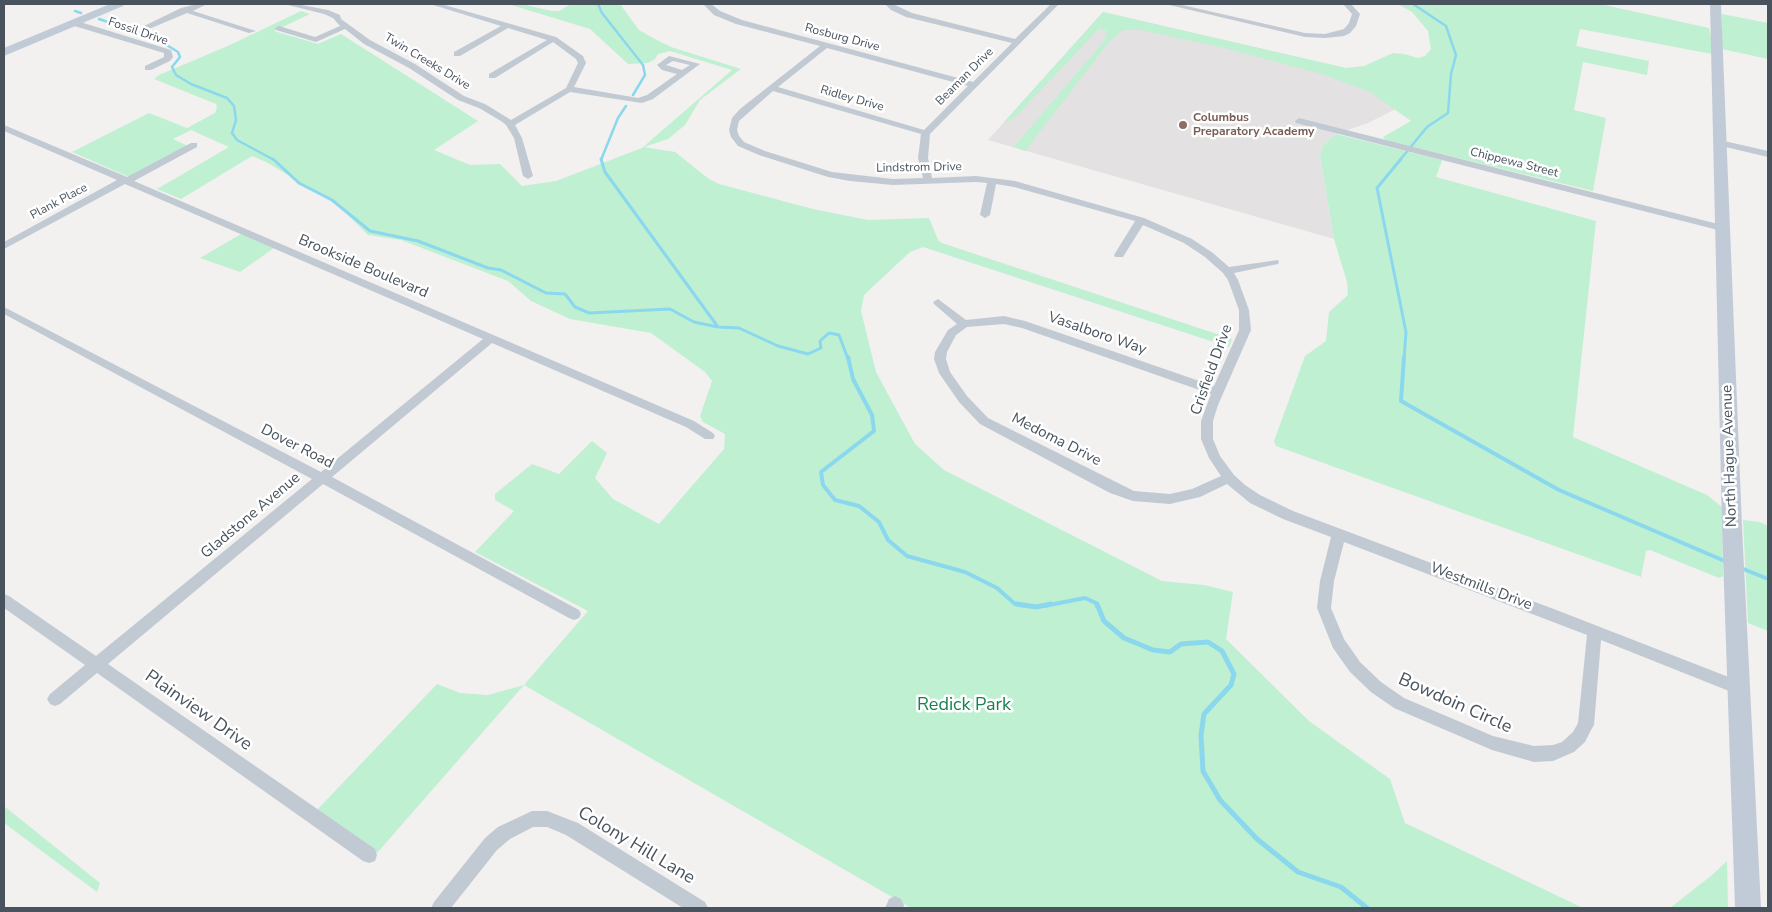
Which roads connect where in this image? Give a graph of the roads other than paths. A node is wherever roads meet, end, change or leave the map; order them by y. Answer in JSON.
{"nodes":[{"id":1,"x":119,"y":4,"type":"edge"},
{"id":2,"x":203,"y":4,"type":"edge"},
{"id":3,"x":288,"y":4,"type":"edge"},
{"id":4,"x":434,"y":4,"type":"edge"},
{"id":5,"x":707,"y":4,"type":"edge"},
{"id":6,"x":889,"y":4,"type":"edge"},
{"id":7,"x":1054,"y":4,"type":"edge"},
{"id":8,"x":1169,"y":4,"type":"edge"},
{"id":9,"x":1347,"y":4,"type":"edge"},
{"id":10,"x":1715,"y":4,"type":"edge"},
{"id":11,"x":184,"y":10,"type":"junction"},
{"id":12,"x":74,"y":23,"type":"junction"},
{"id":13,"x":345,"y":26,"type":"junction"},
{"id":14,"x":507,"y":26,"type":"junction"},
{"id":15,"x":146,"y":27,"type":"dead end"},
{"id":16,"x":279,"y":28,"type":"dead end"},
{"id":17,"x":252,"y":31,"type":"dead end"},
{"id":18,"x":553,"y":39,"type":"junction"},
{"id":19,"x":1017,"y":42,"type":"junction"},
{"id":20,"x":826,"y":45,"type":"junction"},
{"id":21,"x":4,"y":52,"type":"edge"},
{"id":22,"x":457,"y":54,"type":"dead end"},
{"id":23,"x":148,"y":68,"type":"dead end"},
{"id":24,"x":685,"y":73,"type":"dead end"},
{"id":25,"x":492,"y":76,"type":"dead end"},
{"id":26,"x":975,"y":85,"type":"junction"},
{"id":27,"x":771,"y":88,"type":"junction"},
{"id":28,"x":569,"y":89,"type":"junction"},
{"id":29,"x":1299,"y":121,"type":"dead end"},
{"id":30,"x":510,"y":124,"type":"junction"},
{"id":31,"x":4,"y":128,"type":"edge"},
{"id":32,"x":926,"y":133,"type":"junction"},
{"id":33,"x":1720,"y":143,"type":"junction"},
{"id":34,"x":194,"y":145,"type":"dead end"},
{"id":35,"x":1768,"y":154,"type":"edge"},
{"id":36,"x":528,"y":176,"type":"dead end"},
{"id":37,"x":928,"y":180,"type":"junction"},
{"id":38,"x":992,"y":180,"type":"junction"},
{"id":39,"x":126,"y":181,"type":"junction"},
{"id":40,"x":985,"y":215,"type":"dead end"},
{"id":41,"x":1141,"y":220,"type":"junction"},
{"id":42,"x":1722,"y":228,"type":"junction"},
{"id":43,"x":4,"y":246,"type":"edge"},
{"id":44,"x":1119,"y":254,"type":"dead end"},
{"id":45,"x":1274,"y":262,"type":"dead end"},
{"id":46,"x":1227,"y":271,"type":"junction"},
{"id":47,"x":938,"y":302,"type":"dead end"},
{"id":48,"x":4,"y":310,"type":"edge"},
{"id":49,"x":964,"y":324,"type":"junction"},
{"id":50,"x":491,"y":338,"type":"junction"},
{"id":51,"x":1218,"y":392,"type":"junction"},
{"id":52,"x":709,"y":436,"type":"dead end"},
{"id":53,"x":322,"y":478,"type":"junction"},
{"id":54,"x":1229,"y":478,"type":"junction"},
{"id":55,"x":1339,"y":534,"type":"junction"},
{"id":56,"x":4,"y":600,"type":"edge"},
{"id":57,"x":574,"y":614,"type":"dead end"},
{"id":58,"x":1595,"y":631,"type":"junction"},
{"id":59,"x":98,"y":664,"type":"junction"},
{"id":60,"x":1739,"y":688,"type":"junction"},
{"id":61,"x":55,"y":699,"type":"dead end"},
{"id":62,"x":369,"y":855,"type":"dead end"},
{"id":63,"x":440,"y":908,"type":"edge"},
{"id":64,"x":700,"y":908,"type":"edge"},
{"id":65,"x":1748,"y":908,"type":"edge"}],
"edges":[{"from":1,"to":12,"type":"main road"},
{"from":2,"to":11,"type":"street"},
{"from":3,"to":13,"type":"street","name":"Twin Creeks Drive"},
{"from":4,"to":14,"type":"street"},
{"from":5,"to":20,"type":"street","name":"Rosburg Drive"},
{"from":6,"to":19,"type":"street"},
{"from":7,"to":19,"type":"street","name":"Beaman Drive"},
{"from":8,"to":9,"type":"street"},
{"from":10,"to":33,"type":"main road","name":"North Hague Avenue"},
{"from":11,"to":15,"type":"street"},
{"from":11,"to":17,"type":"street"},
{"from":12,"to":21,"type":"main road"},
{"from":12,"to":23,"type":"street","name":"Fossil Drive"},
{"from":13,"to":16,"type":"street"},
{"from":13,"to":30,"type":"street","name":"Twin Creeks Drive"},
{"from":14,"to":18,"type":"street"},
{"from":14,"to":22,"type":"street"},
{"from":18,"to":25,"type":"street"},
{"from":18,"to":28,"type":"street"},
{"from":19,"to":26,"type":"street","name":"Beaman Drive"},
{"from":20,"to":26,"type":"street","name":"Rosburg Drive"},
{"from":20,"to":27,"type":"street","name":"Lindstrom Drive"},
{"from":24,"to":28,"type":"street"},
{"from":26,"to":32,"type":"street","name":"Beaman Drive"},
{"from":27,"to":32,"type":"street","name":"Ridley Drive"},
{"from":27,"to":37,"type":"street","name":"Lindstrom Drive"},
{"from":28,"to":30,"type":"street"},
{"from":29,"to":42,"type":"street","name":"Chippewa Street"},
{"from":30,"to":36,"type":"street"},
{"from":31,"to":39,"type":"street","name":"Brookside Boulevard"},
{"from":32,"to":37,"type":"street"},
{"from":33,"to":35,"type":"street"},
{"from":33,"to":42,"type":"main road","name":"North Hague Avenue"},
{"from":34,"to":39,"type":"street","name":"Plank Place"},
{"from":37,"to":38,"type":"street","name":"Lindstrom Drive"},
{"from":38,"to":40,"type":"street"},
{"from":38,"to":41,"type":"street","name":"Lindstrom Drive"},
{"from":39,"to":43,"type":"street","name":"Plank Place"},
{"from":39,"to":50,"type":"street","name":"Brookside Boulevard"},
{"from":41,"to":44,"type":"street"},
{"from":41,"to":46,"type":"street","name":"Lindstrom Drive"},
{"from":42,"to":60,"type":"main road","name":"North Hague Avenue"},
{"from":45,"to":46,"type":"street"},
{"from":46,"to":51,"type":"street","name":"Crisfield Drive"},
{"from":47,"to":49,"type":"street"},
{"from":48,"to":53,"type":"street","name":"Dover Road"},
{"from":49,"to":51,"type":"street","name":"Vasalboro Way"},
{"from":49,"to":54,"type":"street","name":"Medoma Drive"},
{"from":50,"to":52,"type":"street","name":"Brookside Boulevard"},
{"from":50,"to":53,"type":"street","name":"Gladstone Avenue"},
{"from":51,"to":54,"type":"street","name":"Crisfield Drive"},
{"from":53,"to":57,"type":"street","name":"Dover Road"},
{"from":53,"to":59,"type":"street","name":"Gladstone Avenue"},
{"from":54,"to":55,"type":"street","name":"Westmills Drive"},
{"from":55,"to":58,"type":"street","name":"Westmills Drive"},
{"from":55,"to":58,"type":"street","name":"Bowdoin Circle"},
{"from":56,"to":59,"type":"street","name":"Plainview Drive"},
{"from":58,"to":60,"type":"street","name":"Westmills Drive"},
{"from":59,"to":61,"type":"street","name":"Gladstone Avenue"},
{"from":59,"to":62,"type":"street","name":"Plainview Drive"},
{"from":60,"to":65,"type":"main road","name":"North Hague Avenue"},
{"from":63,"to":64,"type":"street","name":"Colony Hill Lane"}]}
